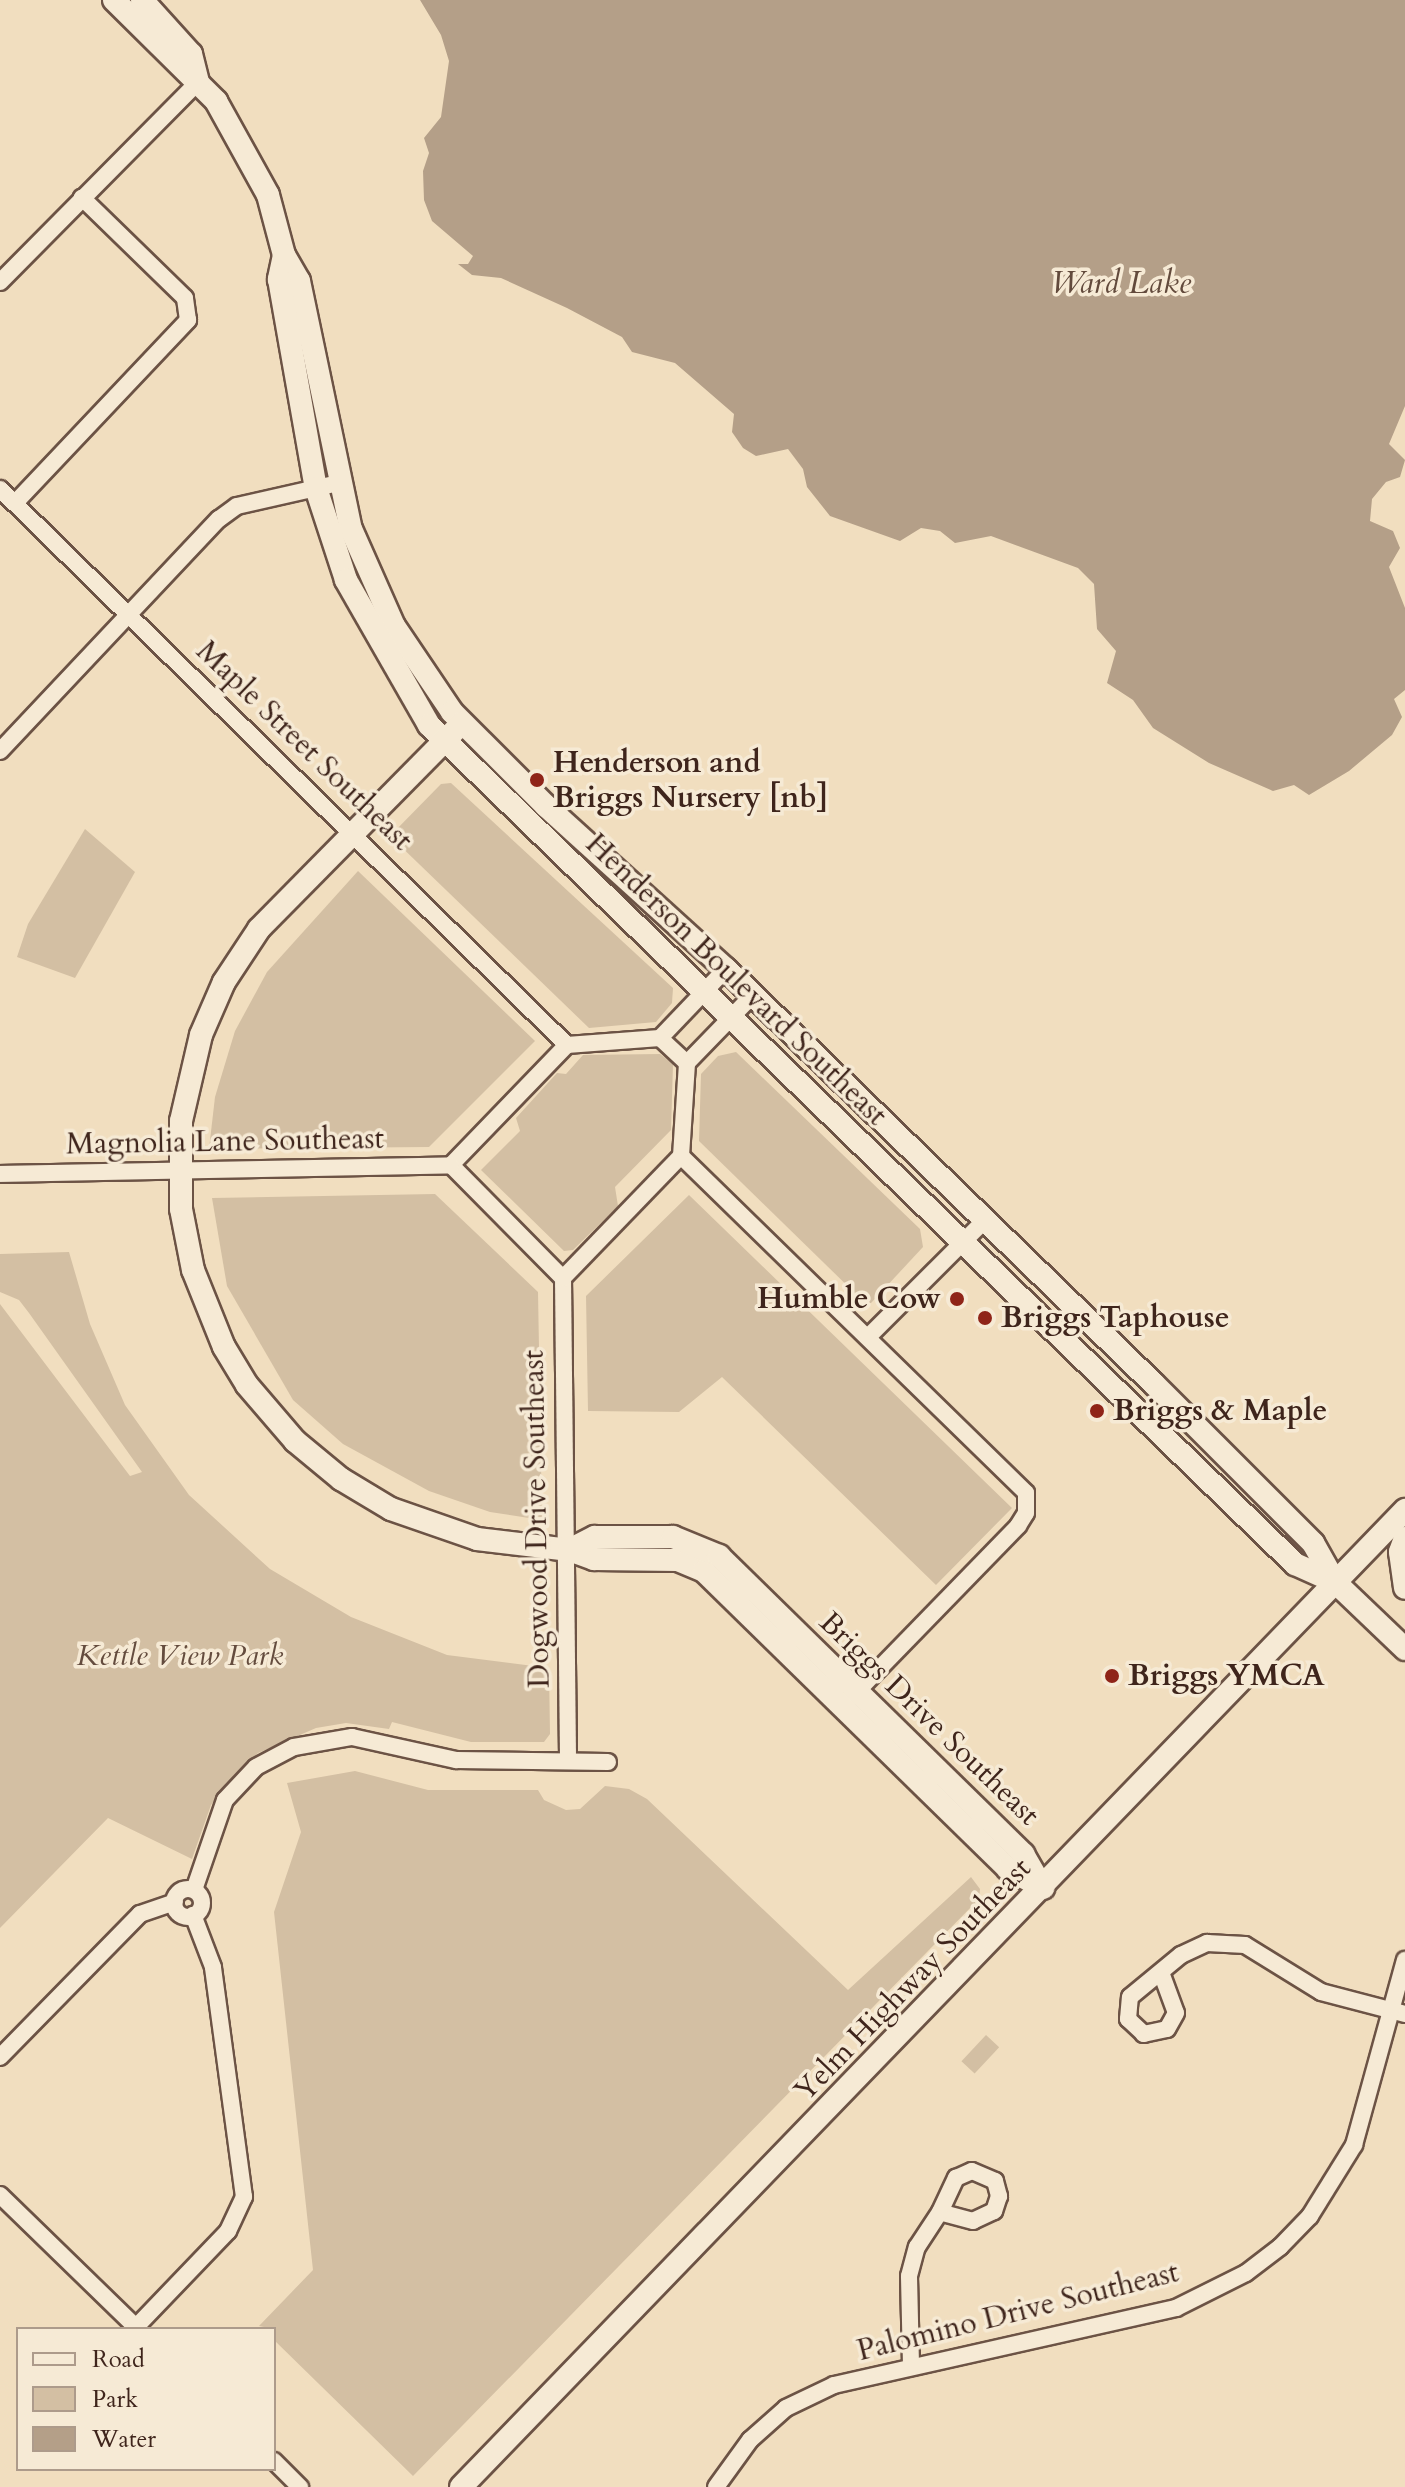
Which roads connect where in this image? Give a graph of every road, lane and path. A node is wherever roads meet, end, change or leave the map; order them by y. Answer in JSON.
{"nodes":[{"id":1,"x":114,"y":0,"type":"edge"},
{"id":2,"x":142,"y":0,"type":"edge"},
{"id":3,"x":198,"y":82,"type":"junction"},
{"id":4,"x":82,"y":198,"type":"junction"},
{"id":5,"x":0,"y":282,"type":"edge"},
{"id":6,"x":327,"y":486,"type":"junction"},
{"id":7,"x":0,"y":489,"type":"edge"},
{"id":8,"x":15,"y":503,"type":"junction"},
{"id":9,"x":127,"y":614,"type":"junction"},
{"id":10,"x":462,"y":723,"type":"junction"},
{"id":11,"x":440,"y":740,"type":"junction"},
{"id":12,"x":0,"y":750,"type":"edge"},
{"id":13,"x":351,"y":831,"type":"junction"},
{"id":14,"x":726,"y":969,"type":"junction"},
{"id":15,"x":705,"y":992,"type":"junction"},
{"id":16,"x":753,"y":995,"type":"junction"},
{"id":17,"x":733,"y":1017,"type":"junction"},
{"id":18,"x":660,"y":1038,"type":"junction"},
{"id":19,"x":567,"y":1045,"type":"junction"},
{"id":20,"x":687,"y":1063,"type":"junction"},
{"id":21,"x":681,"y":1156,"type":"junction"},
{"id":22,"x":451,"y":1165,"type":"junction"},
{"id":23,"x":179,"y":1170,"type":"junction"},
{"id":24,"x":0,"y":1174,"type":"edge"},
{"id":25,"x":984,"y":1221,"type":"junction"},
{"id":26,"x":963,"y":1242,"type":"junction"},
{"id":27,"x":563,"y":1278,"type":"junction"},
{"id":28,"x":868,"y":1337,"type":"junction"},
{"id":29,"x":1405,"y":1510,"type":"edge"},
{"id":30,"x":1405,"y":1538,"type":"edge"},
{"id":31,"x":569,"y":1550,"type":"junction"},
{"id":32,"x":1335,"y":1582,"type":"junction"},
{"id":33,"x":1405,"y":1588,"type":"edge"},
{"id":34,"x":1405,"y":1649,"type":"edge"},
{"id":35,"x":850,"y":1699,"type":"junction"},
{"id":36,"x":568,"y":1760,"type":"junction"},
{"id":37,"x":608,"y":1762,"type":"dead end"},
{"id":38,"x":1043,"y":1888,"type":"junction"},
{"id":39,"x":194,"y":1890,"type":"junction"},
{"id":40,"x":175,"y":1902,"type":"junction"},
{"id":41,"x":193,"y":1915,"type":"junction"},
{"id":42,"x":1405,"y":1960,"type":"edge"},
{"id":43,"x":1162,"y":1975,"type":"dead end"},
{"id":44,"x":1396,"y":2013,"type":"edge"},
{"id":45,"x":0,"y":2057,"type":"edge"},
{"id":46,"x":0,"y":2195,"type":"edge"},
{"id":47,"x":940,"y":2212,"type":"dead end"},
{"id":48,"x":136,"y":2327,"type":"edge"},
{"id":49,"x":138,"y":2327,"type":"edge"},
{"id":50,"x":911,"y":2365,"type":"junction"},
{"id":51,"x":276,"y":2463,"type":"edge"},
{"id":52,"x":300,"y":2487,"type":"edge"},
{"id":53,"x":461,"y":2487,"type":"edge"},
{"id":54,"x":716,"y":2487,"type":"edge"}],
"edges":[{"from":1,"to":3,"type":"main road","name":"Henderson Boulevard Southeast"},
{"from":2,"to":3,"type":"main road","name":"Henderson Boulevard Southeast"},
{"from":3,"to":4,"type":"street"},
{"from":3,"to":6,"type":"main road","name":"Henderson Boulevard Southeast"},
{"from":4,"to":5,"type":"street"},
{"from":4,"to":8,"type":"street"},
{"from":6,"to":9,"type":"street"},
{"from":6,"to":10,"type":"main road","name":"Henderson Boulevard Southeast"},
{"from":6,"to":11,"type":"main road","name":"Henderson Boulevard Southeast"},
{"from":7,"to":8,"type":"street","name":"Maple Street Southeast"},
{"from":8,"to":9,"type":"street","name":"Maple Street Southeast"},
{"from":9,"to":12,"type":"street"},
{"from":9,"to":13,"type":"street","name":"Maple Street Southeast"},
{"from":10,"to":11,"type":"main road","name":"Briggs Drive Southeast"},
{"from":10,"to":14,"type":"main road","name":"Henderson Boulevard Southeast"},
{"from":11,"to":13,"type":"main road","name":"Briggs Drive Southeast"},
{"from":11,"to":15,"type":"main road","name":"Henderson Boulevard Southeast"},
{"from":13,"to":19,"type":"street","name":"Maple Street Southeast"},
{"from":13,"to":23,"type":"main road","name":"Briggs Drive Southeast"},
{"from":14,"to":15,"type":"street"},
{"from":14,"to":16,"type":"main road","name":"Henderson Boulevard Southeast"},
{"from":15,"to":17,"type":"main road","name":"Henderson Boulevard Southeast"},
{"from":15,"to":18,"type":"street"},
{"from":16,"to":17,"type":"street"},
{"from":16,"to":25,"type":"main road","name":"Henderson Boulevard Southeast"},
{"from":17,"to":20,"type":"street"},
{"from":17,"to":26,"type":"main road","name":"Henderson Boulevard Southeast"},
{"from":18,"to":19,"type":"street"},
{"from":18,"to":20,"type":"street"},
{"from":19,"to":22,"type":"street"},
{"from":20,"to":21,"type":"street"},
{"from":21,"to":27,"type":"street"},
{"from":21,"to":28,"type":"street"},
{"from":22,"to":23,"type":"street","name":"Magnolia Lane Southeast"},
{"from":22,"to":27,"type":"street"},
{"from":23,"to":24,"type":"street","name":"Magnolia Lane Southeast"},
{"from":23,"to":31,"type":"main road","name":"Briggs Drive Southeast"},
{"from":25,"to":26,"type":"street"},
{"from":25,"to":32,"type":"main road","name":"Henderson Boulevard Southeast"},
{"from":26,"to":28,"type":"street"},
{"from":26,"to":32,"type":"main road","name":"Henderson Boulevard Southeast"},
{"from":27,"to":31,"type":"street","name":"Dogwood Drive Southeast"},
{"from":28,"to":35,"type":"street"},
{"from":29,"to":32,"type":"main road","name":"Yelm Highway Southeast"},
{"from":30,"to":33,"type":"main road"},
{"from":31,"to":35,"type":"main road","name":"Briggs Drive Southeast"},
{"from":31,"to":36,"type":"street","name":"Dogwood Drive Southeast"},
{"from":32,"to":34,"type":"main road","name":"Henderson Boulevard Southeast"},
{"from":32,"to":38,"type":"main road","name":"Yelm Highway Southeast"},
{"from":35,"to":38,"type":"main road","name":"Briggs Drive Southeast"},
{"from":36,"to":37,"type":"street"},
{"from":36,"to":39,"type":"street"},
{"from":38,"to":53,"type":"main road","name":"Yelm Highway Southeast"},
{"from":39,"to":40,"type":"street"},
{"from":39,"to":41,"type":"street"},
{"from":40,"to":41,"type":"street"},
{"from":40,"to":45,"type":"street"},
{"from":41,"to":49,"type":"street"},
{"from":42,"to":44,"type":"street","name":"Palomino Drive Southeast"},
{"from":43,"to":44,"type":"street"},
{"from":44,"to":50,"type":"street","name":"Palomino Drive Southeast"},
{"from":46,"to":48,"type":"street"},
{"from":47,"to":50,"type":"street"},
{"from":50,"to":54,"type":"street","name":"Palomino Drive Southeast"},
{"from":51,"to":52,"type":"street"}]}
